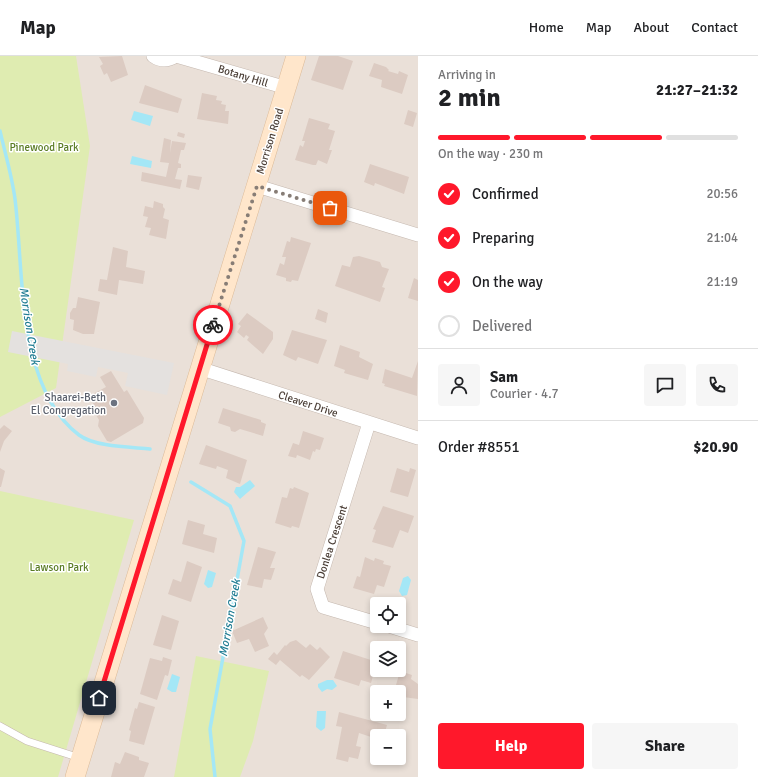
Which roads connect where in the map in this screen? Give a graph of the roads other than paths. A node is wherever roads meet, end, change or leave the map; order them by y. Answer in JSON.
{"nodes":[{"id":1,"x":153,"y":56,"type":"edge"},
{"id":2,"x":176,"y":56,"type":"edge"},
{"id":3,"x":296,"y":56,"type":"edge"},
{"id":4,"x":287,"y":88,"type":"junction"},
{"id":5,"x":257,"y":186,"type":"junction"},
{"id":6,"x":418,"y":235,"type":"edge"},
{"id":7,"x":199,"y":368,"type":"junction"},
{"id":8,"x":369,"y":424,"type":"junction"},
{"id":9,"x":418,"y":438,"type":"edge"},
{"id":10,"x":370,"y":620,"type":"edge"},
{"id":11,"x":406,"y":631,"type":"edge"},
{"id":12,"x":418,"y":634,"type":"edge"},
{"id":13,"x":0,"y":726,"type":"edge"},
{"id":14,"x":81,"y":758,"type":"junction"},
{"id":15,"x":74,"y":777,"type":"edge"}],
"edges":[{"from":1,"to":2,"type":"street","name":"Botany Hill"},
{"from":2,"to":4,"type":"street","name":"Botany Hill"},
{"from":3,"to":4,"type":"street","name":"Morrison Road"},
{"from":4,"to":5,"type":"street","name":"Morrison Road"},
{"from":5,"to":6,"type":"street"},
{"from":5,"to":7,"type":"street","name":"Morrison Road"},
{"from":7,"to":8,"type":"street","name":"Cleaver Drive"},
{"from":7,"to":14,"type":"street","name":"Morrison Road"},
{"from":8,"to":9,"type":"street","name":"Cleaver Drive"},
{"from":8,"to":10,"type":"street","name":"Donlea Crescent"},
{"from":11,"to":12,"type":"street"},
{"from":13,"to":14,"type":"lane"},
{"from":14,"to":15,"type":"street","name":"Morrison Road"}]}
